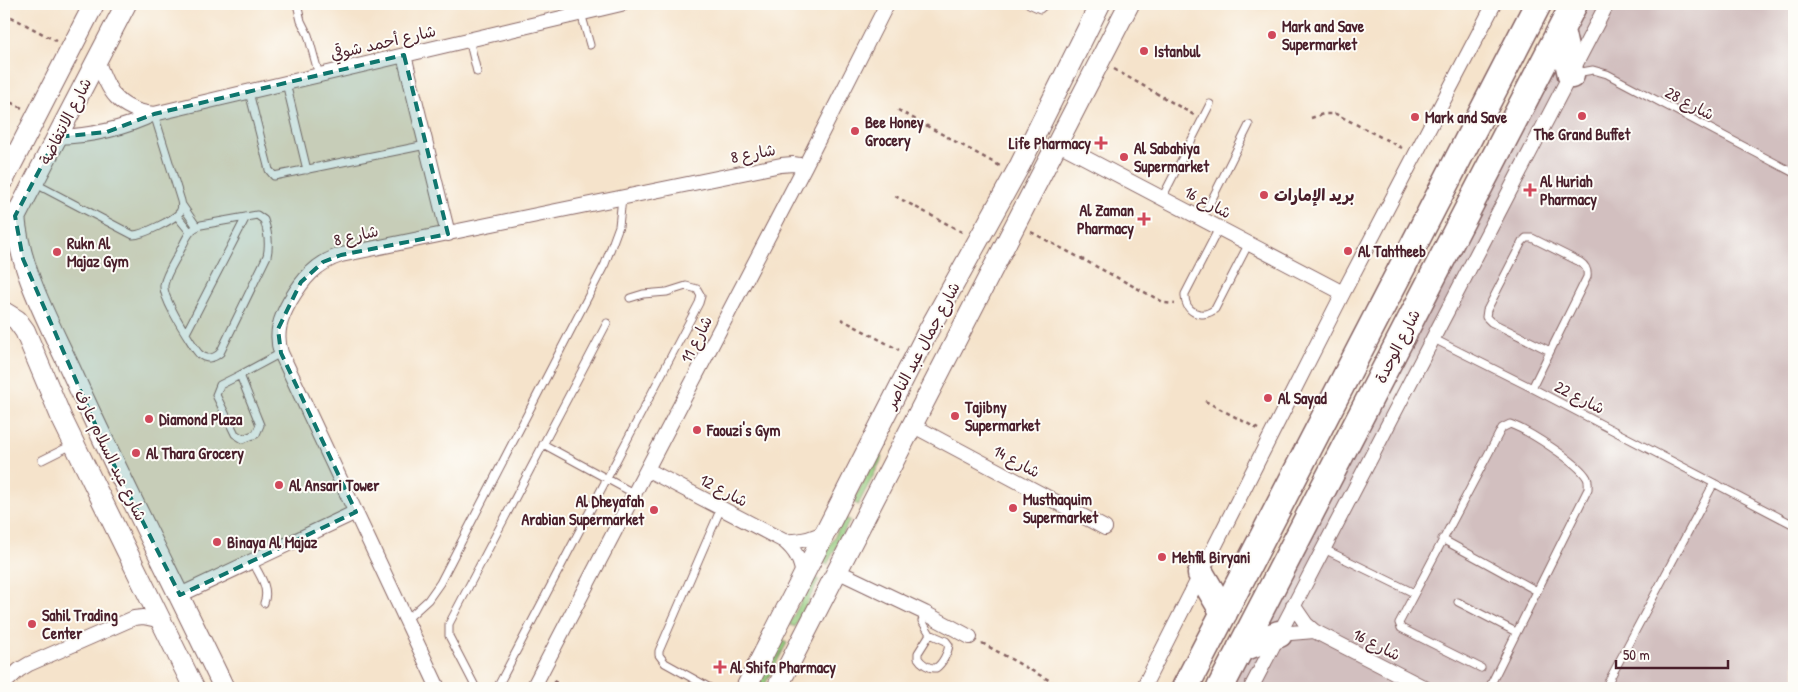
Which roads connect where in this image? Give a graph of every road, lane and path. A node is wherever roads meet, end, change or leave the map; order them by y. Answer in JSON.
{"nodes":[{"id":1,"x":94,"y":4,"type":"edge"},
{"id":2,"x":126,"y":4,"type":"edge"},
{"id":3,"x":297,"y":4,"type":"edge"},
{"id":4,"x":621,"y":4,"type":"edge"},
{"id":5,"x":887,"y":4,"type":"edge"},
{"id":6,"x":1029,"y":4,"type":"edge"},
{"id":7,"x":1046,"y":4,"type":"edge"},
{"id":8,"x":1100,"y":4,"type":"edge"},
{"id":9,"x":1129,"y":4,"type":"edge"},
{"id":10,"x":1494,"y":4,"type":"edge"},
{"id":11,"x":1538,"y":4,"type":"edge"},
{"id":12,"x":1574,"y":4,"type":"edge"},
{"id":13,"x":1607,"y":4,"type":"edge"},
{"id":14,"x":4,"y":13,"type":"edge"},
{"id":15,"x":581,"y":13,"type":"junction"},
{"id":16,"x":1561,"y":30,"type":"junction"},
{"id":17,"x":470,"y":40,"type":"junction"},
{"id":18,"x":590,"y":45,"type":"dead end"},
{"id":19,"x":71,"y":48,"type":"junction"},
{"id":20,"x":404,"y":55,"type":"junction"},
{"id":21,"x":97,"y":59,"type":"junction"},
{"id":22,"x":1099,"y":61,"type":"junction"},
{"id":23,"x":477,"y":72,"type":"dead end"},
{"id":24,"x":319,"y":75,"type":"junction"},
{"id":25,"x":1571,"y":75,"type":"junction"},
{"id":26,"x":53,"y":83,"type":"junction"},
{"id":27,"x":286,"y":83,"type":"junction"},
{"id":28,"x":248,"y":92,"type":"junction"},
{"id":29,"x":1210,"y":104,"type":"dead end"},
{"id":30,"x":898,"y":110,"type":"dead end"},
{"id":31,"x":154,"y":114,"type":"junction"},
{"id":32,"x":1310,"y":118,"type":"dead end"},
{"id":33,"x":1202,"y":120,"type":"junction"},
{"id":34,"x":1250,"y":125,"type":"dead end"},
{"id":35,"x":1057,"y":143,"type":"junction"},
{"id":36,"x":52,"y":145,"type":"junction"},
{"id":37,"x":426,"y":145,"type":"junction"},
{"id":38,"x":1415,"y":155,"type":"junction"},
{"id":39,"x":805,"y":166,"type":"junction"},
{"id":40,"x":306,"y":170,"type":"junction"},
{"id":41,"x":1018,"y":170,"type":"junction"},
{"id":42,"x":1794,"y":173,"type":"edge"},
{"id":43,"x":4,"y":179,"type":"edge"},
{"id":44,"x":33,"y":183,"type":"junction"},
{"id":45,"x":895,"y":196,"type":"dead end"},
{"id":46,"x":622,"y":198,"type":"junction"},
{"id":47,"x":1162,"y":198,"type":"junction"},
{"id":48,"x":182,"y":205,"type":"junction"},
{"id":49,"x":15,"y":216,"type":"junction"},
{"id":50,"x":177,"y":216,"type":"junction"},
{"id":51,"x":246,"y":217,"type":"junction"},
{"id":52,"x":1202,"y":219,"type":"junction"},
{"id":53,"x":1016,"y":225,"type":"junction"},
{"id":54,"x":197,"y":227,"type":"junction"},
{"id":55,"x":1219,"y":228,"type":"junction"},
{"id":56,"x":190,"y":232,"type":"junction"},
{"id":57,"x":448,"y":234,"type":"junction"},
{"id":58,"x":4,"y":239,"type":"edge"},
{"id":59,"x":978,"y":241,"type":"junction"},
{"id":60,"x":1248,"y":244,"type":"junction"},
{"id":61,"x":1006,"y":246,"type":"junction"},
{"id":62,"x":1343,"y":293,"type":"junction"},
{"id":63,"x":630,"y":298,"type":"dead end"},
{"id":64,"x":1185,"y":299,"type":"junction"},
{"id":65,"x":4,"y":312,"type":"edge"},
{"id":66,"x":841,"y":319,"type":"dead end"},
{"id":67,"x":606,"y":323,"type":"dead end"},
{"id":68,"x":928,"y":331,"type":"junction"},
{"id":69,"x":186,"y":333,"type":"junction"},
{"id":70,"x":1432,"y":338,"type":"junction"},
{"id":71,"x":1550,"y":351,"type":"junction"},
{"id":72,"x":282,"y":353,"type":"junction"},
{"id":73,"x":914,"y":358,"type":"junction"},
{"id":74,"x":240,"y":375,"type":"junction"},
{"id":75,"x":1532,"y":388,"type":"junction"},
{"id":76,"x":927,"y":397,"type":"junction"},
{"id":77,"x":1205,"y":401,"type":"dead end"},
{"id":78,"x":62,"y":419,"type":"junction"},
{"id":79,"x":912,"y":425,"type":"junction"},
{"id":80,"x":1271,"y":436,"type":"junction"},
{"id":81,"x":74,"y":444,"type":"junction"},
{"id":82,"x":543,"y":444,"type":"junction"},
{"id":83,"x":106,"y":449,"type":"junction"},
{"id":84,"x":42,"y":460,"type":"dead end"},
{"id":85,"x":648,"y":470,"type":"junction"},
{"id":86,"x":607,"y":479,"type":"junction"},
{"id":87,"x":1714,"y":483,"type":"junction"},
{"id":88,"x":635,"y":494,"type":"junction"},
{"id":89,"x":721,"y":508,"type":"junction"},
{"id":90,"x":356,"y":512,"type":"junction"},
{"id":91,"x":1794,"y":525,"type":"edge"},
{"id":92,"x":1105,"y":528,"type":"dead end"},
{"id":93,"x":827,"y":530,"type":"junction"},
{"id":94,"x":1442,"y":539,"type":"junction"},
{"id":95,"x":784,"y":541,"type":"junction"},
{"id":96,"x":1322,"y":548,"type":"junction"},
{"id":97,"x":252,"y":561,"type":"junction"},
{"id":98,"x":837,"y":571,"type":"junction"},
{"id":99,"x":1201,"y":574,"type":"junction"},
{"id":100,"x":803,"y":576,"type":"junction"},
{"id":101,"x":1537,"y":591,"type":"junction"},
{"id":102,"x":1414,"y":593,"type":"junction"},
{"id":103,"x":180,"y":595,"type":"junction"},
{"id":104,"x":1458,"y":602,"type":"dead end"},
{"id":105,"x":264,"y":603,"type":"dead end"},
{"id":106,"x":1293,"y":605,"type":"junction"},
{"id":107,"x":925,"y":613,"type":"junction"},
{"id":108,"x":1224,"y":613,"type":"junction"},
{"id":109,"x":162,"y":620,"type":"junction"},
{"id":110,"x":406,"y":620,"type":"junction"},
{"id":111,"x":1314,"y":631,"type":"junction"},
{"id":112,"x":1516,"y":632,"type":"junction"},
{"id":113,"x":930,"y":634,"type":"junction"},
{"id":114,"x":1280,"y":634,"type":"junction"},
{"id":115,"x":970,"y":637,"type":"joint"},
{"id":116,"x":1240,"y":649,"type":"junction"},
{"id":117,"x":1482,"y":668,"type":"dead end"},
{"id":118,"x":4,"y":684,"type":"edge"},
{"id":119,"x":194,"y":688,"type":"edge"},
{"id":120,"x":224,"y":688,"type":"edge"},
{"id":121,"x":438,"y":688,"type":"edge"},
{"id":122,"x":476,"y":688,"type":"edge"},
{"id":123,"x":497,"y":688,"type":"edge"},
{"id":124,"x":533,"y":688,"type":"edge"},
{"id":125,"x":710,"y":688,"type":"edge"},
{"id":126,"x":746,"y":688,"type":"edge"},
{"id":127,"x":777,"y":688,"type":"edge"},
{"id":128,"x":1063,"y":688,"type":"edge"},
{"id":129,"x":1143,"y":688,"type":"edge"},
{"id":130,"x":1185,"y":688,"type":"edge"},
{"id":131,"x":1220,"y":688,"type":"edge"},
{"id":132,"x":1251,"y":688,"type":"edge"},
{"id":133,"x":1425,"y":688,"type":"edge"},
{"id":134,"x":1489,"y":688,"type":"edge"},
{"id":135,"x":1605,"y":688,"type":"edge"}],
"edges":[{"from":1,"to":19,"type":"street","name":"شارع الانتفاضة"},
{"from":2,"to":21,"type":"street","name":"شارع الانتفاضة"},
{"from":3,"to":24,"type":"lane"},
{"from":4,"to":15,"type":"street","name":"شارع أحمد شوقي"},
{"from":5,"to":39,"type":"street","name":"شارع 11"},
{"from":6,"to":7,"type":"lane"},
{"from":8,"to":41,"type":"street","name":"شارع جمال عبد الناصر"},
{"from":9,"to":22,"type":"street","name":"شارع جمال عبد الناصر"},
{"from":10,"to":38,"type":"street"},
{"from":11,"to":108,"type":"highway","name":"شارع الوحدة"},
{"from":12,"to":16,"type":"highway","name":"شارع الوحدة"},
{"from":13,"to":25,"type":"street"},
{"from":14,"to":19,"type":"path"},
{"from":15,"to":17,"type":"street","name":"شارع أحمد شوقي"},
{"from":15,"to":18,"type":"lane"},
{"from":16,"to":25,"type":"highway"},
{"from":16,"to":116,"type":"highway","name":"شارع الوحدة"},
{"from":17,"to":20,"type":"street","name":"شارع أحمد شوقي"},
{"from":17,"to":23,"type":"lane"},
{"from":19,"to":26,"type":"street","name":"شارع الانتفاضة"},
{"from":20,"to":24,"type":"street","name":"شارع أحمد شوقي"},
{"from":20,"to":37,"type":"street"},
{"from":21,"to":31,"type":"street","name":"شارع أحمد شوقي"},
{"from":21,"to":36,"type":"street","name":"شارع الانتفاضة"},
{"from":22,"to":33,"type":"path"},
{"from":22,"to":35,"type":"street","name":"شارع جمال عبد الناصر"},
{"from":24,"to":27,"type":"street","name":"شارع أحمد شوقي"},
{"from":25,"to":42,"type":"lane","name":"شارع 28"},
{"from":25,"to":70,"type":"street"},
{"from":26,"to":36,"type":"street"},
{"from":26,"to":43,"type":"street","name":"شارع الانتفاضة"},
{"from":27,"to":28,"type":"street","name":"شارع أحمد شوقي"},
{"from":27,"to":40,"type":"lane"},
{"from":28,"to":31,"type":"street","name":"شارع أحمد شوقي"},
{"from":28,"to":40,"type":"lane"},
{"from":29,"to":33,"type":"lane"},
{"from":30,"to":41,"type":"path"},
{"from":31,"to":36,"type":"street","name":"شارع أحمد شوقي"},
{"from":31,"to":48,"type":"lane"},
{"from":32,"to":38,"type":"path"},
{"from":33,"to":47,"type":"lane"},
{"from":34,"to":52,"type":"lane"},
{"from":35,"to":47,"type":"street","name":"شارع 16"},
{"from":35,"to":53,"type":"street","name":"شارع جمال عبد الناصر"},
{"from":36,"to":44,"type":"street","name":"شارع الانتفاضة"},
{"from":37,"to":40,"type":"lane"},
{"from":37,"to":57,"type":"street"},
{"from":38,"to":62,"type":"street"},
{"from":39,"to":46,"type":"street","name":"شارع 8"},
{"from":39,"to":85,"type":"street","name":"شارع 11"},
{"from":41,"to":59,"type":"street","name":"شارع جمال عبد الناصر"},
{"from":41,"to":61,"type":"street"},
{"from":44,"to":49,"type":"street","name":"شارع الانتفاضة"},
{"from":44,"to":50,"type":"lane"},
{"from":45,"to":59,"type":"path"},
{"from":46,"to":57,"type":"street","name":"شارع 8"},
{"from":46,"to":110,"type":"lane"},
{"from":47,"to":52,"type":"street","name":"شارع 16"},
{"from":48,"to":50,"type":"lane"},
{"from":48,"to":54,"type":"lane"},
{"from":49,"to":58,"type":"street","name":"شارع الانتفاضة"},
{"from":49,"to":83,"type":"street","name":"شارع عبد السلام عارف"},
{"from":50,"to":56,"type":"lane"},
{"from":51,"to":54,"type":"lane"},
{"from":51,"to":69,"type":"lane"},
{"from":51,"to":69,"type":"lane"},
{"from":52,"to":55,"type":"street","name":"شارع 16"},
{"from":53,"to":61,"type":"street","name":"شارع جمال عبد الناصر"},
{"from":53,"to":64,"type":"path"},
{"from":54,"to":56,"type":"lane"},
{"from":55,"to":60,"type":"street","name":"شارع 16"},
{"from":55,"to":64,"type":"lane"},
{"from":56,"to":69,"type":"lane"},
{"from":57,"to":72,"type":"street","name":"شارع 8"},
{"from":59,"to":68,"type":"street","name":"شارع جمال عبد الناصر"},
{"from":60,"to":62,"type":"street","name":"شارع 16"},
{"from":60,"to":64,"type":"lane"},
{"from":61,"to":76,"type":"street","name":"شارع جمال عبد الناصر"},
{"from":62,"to":80,"type":"street"},
{"from":63,"to":86,"type":"lane"},
{"from":65,"to":78,"type":"street","name":"شارع عبد السلام عارف"},
{"from":66,"to":73,"type":"path"},
{"from":67,"to":82,"type":"lane"},
{"from":68,"to":73,"type":"street","name":"شارع جمال عبد الناصر"},
{"from":68,"to":76,"type":"street"},
{"from":70,"to":75,"type":"lane","name":"شارع 22"},
{"from":70,"to":96,"type":"street"},
{"from":71,"to":71,"type":"lane"},
{"from":71,"to":75,"type":"lane"},
{"from":72,"to":74,"type":"lane"},
{"from":72,"to":90,"type":"street","name":"شارع 8"},
{"from":73,"to":93,"type":"street","name":"شارع جمال عبد الناصر"},
{"from":74,"to":74,"type":"lane"},
{"from":75,"to":87,"type":"lane","name":"شارع 22"},
{"from":76,"to":79,"type":"street","name":"شارع جمال عبد الناصر"},
{"from":77,"to":80,"type":"path"},
{"from":78,"to":81,"type":"street","name":"شارع عبد السلام عارف"},
{"from":78,"to":83,"type":"street"},
{"from":79,"to":92,"type":"street","name":"شارع 14"},
{"from":79,"to":98,"type":"street","name":"شارع جمال عبد الناصر"},
{"from":80,"to":99,"type":"street"},
{"from":81,"to":84,"type":"lane"},
{"from":81,"to":109,"type":"street","name":"شارع عبد السلام عارف"},
{"from":82,"to":86,"type":"lane"},
{"from":82,"to":122,"type":"lane"},
{"from":83,"to":103,"type":"street","name":"شارع عبد السلام عارف"},
{"from":85,"to":88,"type":"street","name":"شارع 11"},
{"from":85,"to":89,"type":"street","name":"شارع 12"},
{"from":86,"to":88,"type":"lane"},
{"from":86,"to":123,"type":"lane"},
{"from":87,"to":91,"type":"lane","name":"شارع 22"},
{"from":87,"to":135,"type":"lane"},
{"from":88,"to":124,"type":"street","name":"شارع 11"},
{"from":89,"to":95,"type":"street","name":"شارع 12"},
{"from":89,"to":125,"type":"lane"},
{"from":90,"to":97,"type":"street"},
{"from":90,"to":110,"type":"street","name":"شارع 8"},
{"from":93,"to":95,"type":"street"},
{"from":93,"to":100,"type":"street","name":"شارع جمال عبد الناصر"},
{"from":94,"to":101,"type":"lane"},
{"from":94,"to":101,"type":"lane"},
{"from":94,"to":102,"type":"lane"},
{"from":95,"to":100,"type":"street","name":"شارع 12"},
{"from":96,"to":102,"type":"lane"},
{"from":96,"to":106,"type":"street"},
{"from":97,"to":103,"type":"street"},
{"from":97,"to":105,"type":"lane"},
{"from":98,"to":107,"type":"street"},
{"from":98,"to":127,"type":"street","name":"شارع جمال عبد الناصر"},
{"from":99,"to":108,"type":"highway"},
{"from":99,"to":129,"type":"street"},
{"from":100,"to":126,"type":"street","name":"شارع جمال عبد الناصر"},
{"from":101,"to":112,"type":"lane"},
{"from":102,"to":117,"type":"lane"},
{"from":103,"to":120,"type":"street","name":"شارع عبد السلام عارف"},
{"from":104,"to":112,"type":"lane"},
{"from":106,"to":111,"type":"street","name":"شارع 16"},
{"from":106,"to":114,"type":"street"},
{"from":107,"to":113,"type":"lane"},
{"from":107,"to":115,"type":"street"},
{"from":108,"to":130,"type":"highway","name":"شارع الوحدة"},
{"from":109,"to":118,"type":"street"},
{"from":109,"to":119,"type":"street","name":"شارع عبد السلام عارف"},
{"from":110,"to":121,"type":"street","name":"شارع 8"},
{"from":111,"to":114,"type":"street"},
{"from":111,"to":133,"type":"street","name":"شارع 16"},
{"from":112,"to":134,"type":"lane"},
{"from":113,"to":113,"type":"lane"},
{"from":114,"to":116,"type":"highway"},
{"from":114,"to":132,"type":"street"},
{"from":115,"to":128,"type":"path"},
{"from":116,"to":131,"type":"highway","name":"شارع الوحدة"}]}
